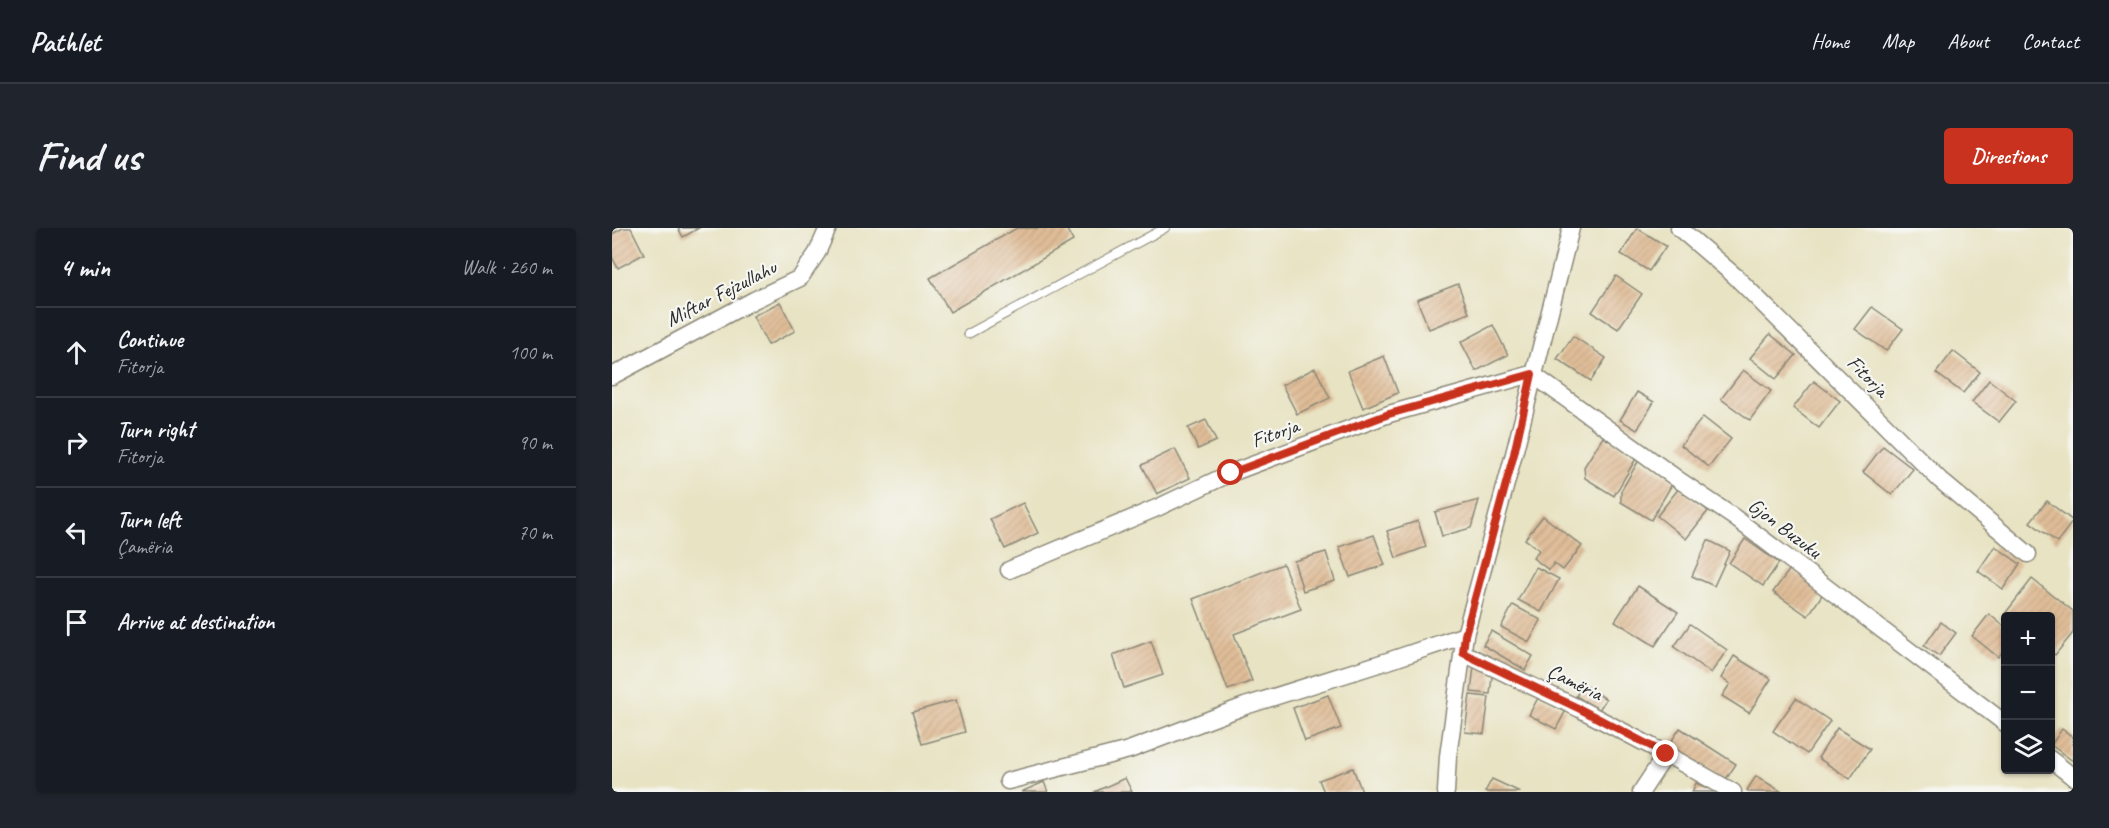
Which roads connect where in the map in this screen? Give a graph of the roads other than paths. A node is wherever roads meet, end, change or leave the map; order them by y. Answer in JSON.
{"nodes":[{"id":1,"x":828,"y":228,"type":"edge"},
{"id":2,"x":1165,"y":228,"type":"edge"},
{"id":3,"x":1570,"y":228,"type":"edge"},
{"id":4,"x":1679,"y":228,"type":"edge"},
{"id":5,"x":968,"y":334,"type":"dead end"},
{"id":6,"x":1532,"y":374,"type":"junction"},
{"id":7,"x":612,"y":376,"type":"edge"},
{"id":8,"x":2028,"y":554,"type":"dead end"},
{"id":9,"x":1009,"y":570,"type":"dead end"},
{"id":10,"x":1465,"y":635,"type":"junction"},
{"id":11,"x":1463,"y":653,"type":"junction"},
{"id":12,"x":2001,"y":720,"type":"edge"},
{"id":13,"x":1666,"y":754,"type":"junction"},
{"id":14,"x":2055,"y":763,"type":"edge"},
{"id":15,"x":2073,"y":777,"type":"edge"},
{"id":16,"x":1008,"y":781,"type":"dead end"},
{"id":17,"x":1446,"y":792,"type":"edge"},
{"id":18,"x":1641,"y":792,"type":"edge"},
{"id":19,"x":1733,"y":792,"type":"edge"}],
"edges":[{"from":1,"to":7,"type":"street","name":"Miftar Fejzullahu"},
{"from":2,"to":5,"type":"lane"},
{"from":3,"to":6,"type":"street"},
{"from":4,"to":8,"type":"street","name":"Fitorja"},
{"from":6,"to":9,"type":"street","name":"Fitorja"},
{"from":6,"to":10,"type":"street"},
{"from":6,"to":12,"type":"street","name":"Gjon Buzuku"},
{"from":10,"to":11,"type":"street"},
{"from":10,"to":16,"type":"street"},
{"from":11,"to":13,"type":"street","name":"Çamëria"},
{"from":11,"to":17,"type":"street"},
{"from":13,"to":18,"type":"street"},
{"from":13,"to":19,"type":"street","name":"Çamëria"},
{"from":14,"to":15,"type":"street"}]}
